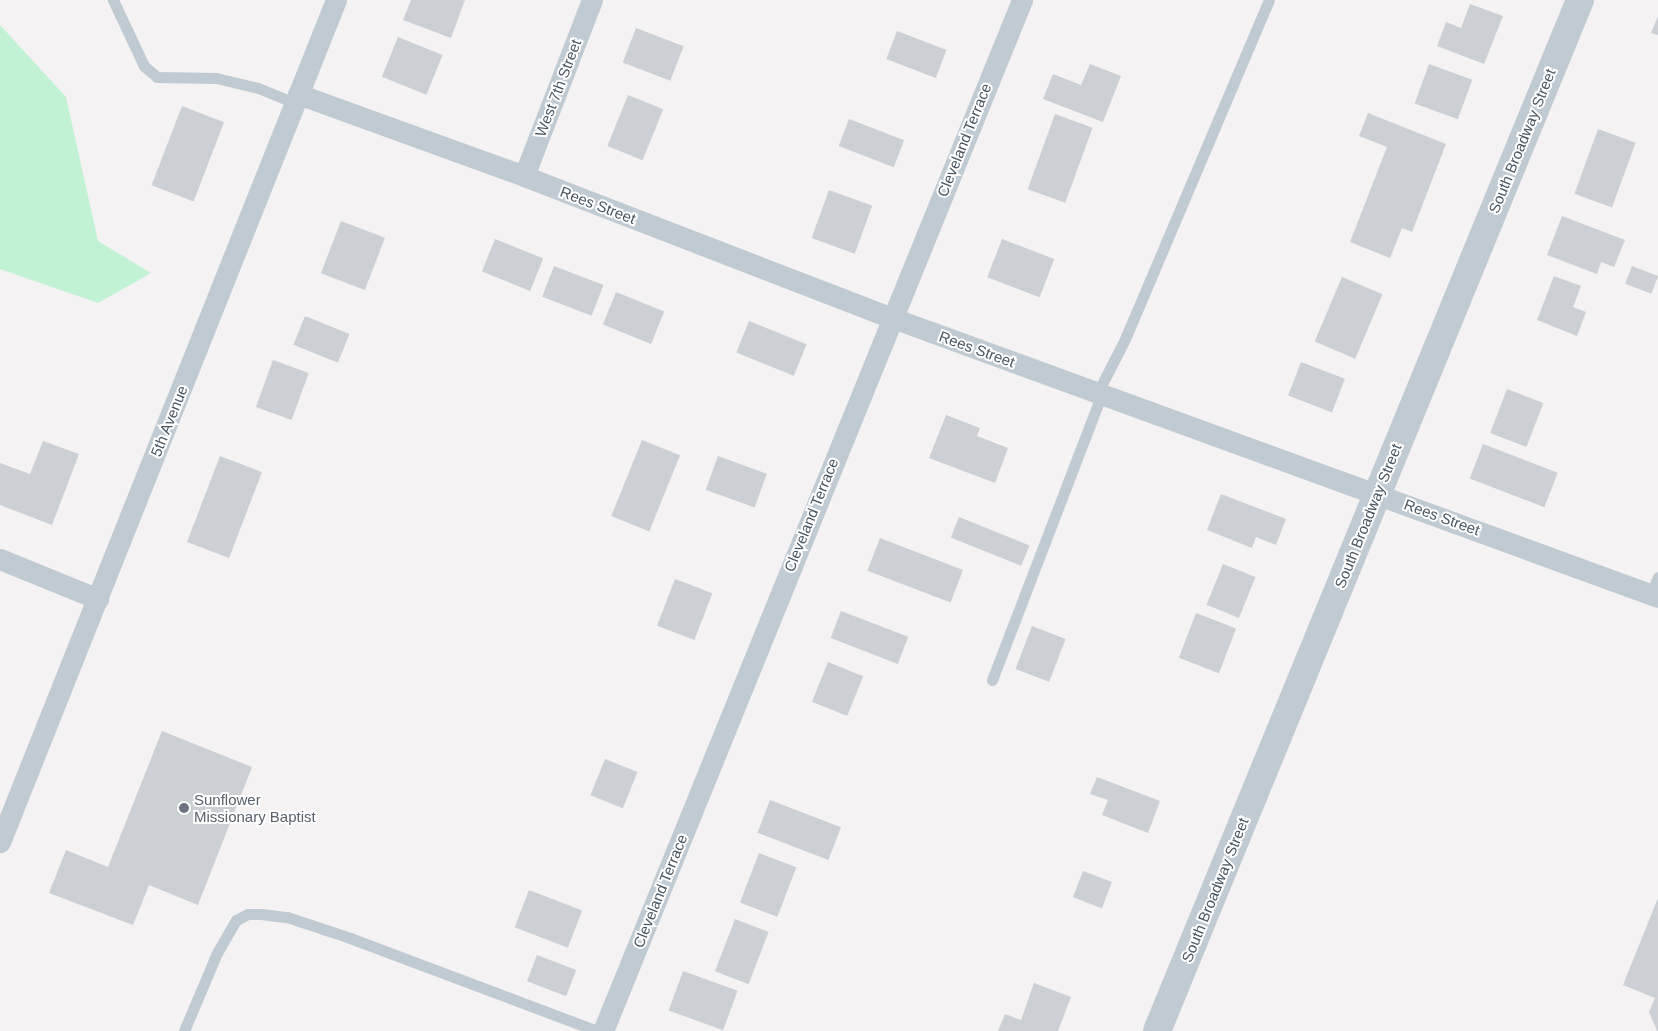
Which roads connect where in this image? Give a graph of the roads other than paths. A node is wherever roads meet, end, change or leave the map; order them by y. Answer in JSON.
{"nodes":[{"id":1,"x":113,"y":0,"type":"edge"},
{"id":2,"x":336,"y":0,"type":"edge"},
{"id":3,"x":592,"y":0,"type":"edge"},
{"id":4,"x":1022,"y":0,"type":"edge"},
{"id":5,"x":1269,"y":0,"type":"edge"},
{"id":6,"x":1580,"y":0,"type":"edge"},
{"id":7,"x":296,"y":99,"type":"junction"},
{"id":8,"x":524,"y":176,"type":"junction"},
{"id":9,"x":890,"y":318,"type":"junction"},
{"id":10,"x":1100,"y":393,"type":"junction"},
{"id":11,"x":1378,"y":493,"type":"junction"},
{"id":12,"x":0,"y":560,"type":"edge"},
{"id":13,"x":1656,"y":589,"type":"edge"},
{"id":14,"x":98,"y":599,"type":"junction"},
{"id":15,"x":992,"y":680,"type":"dead end"},
{"id":16,"x":0,"y":842,"type":"edge"},
{"id":17,"x":184,"y":1031,"type":"edge"},
{"id":18,"x":597,"y":1031,"type":"edge"},
{"id":19,"x":603,"y":1031,"type":"edge"},
{"id":20,"x":1157,"y":1031,"type":"edge"}],
"edges":[{"from":1,"to":7,"type":"lane"},
{"from":2,"to":7,"type":"street","name":"5th Avenue"},
{"from":3,"to":8,"type":"street","name":"West 7th Street"},
{"from":4,"to":9,"type":"street","name":"Cleveland Terrace"},
{"from":5,"to":10,"type":"lane"},
{"from":6,"to":11,"type":"street","name":"South Broadway Street"},
{"from":7,"to":8,"type":"street","name":"Rees Street"},
{"from":7,"to":14,"type":"street","name":"5th Avenue"},
{"from":8,"to":9,"type":"street","name":"Rees Street"},
{"from":9,"to":10,"type":"street","name":"Rees Street"},
{"from":9,"to":19,"type":"street","name":"Cleveland Terrace"},
{"from":10,"to":11,"type":"street","name":"Rees Street"},
{"from":10,"to":15,"type":"lane"},
{"from":11,"to":13,"type":"street","name":"Rees Street"},
{"from":11,"to":20,"type":"street","name":"South Broadway Street"},
{"from":12,"to":14,"type":"street"},
{"from":14,"to":16,"type":"street","name":"5th Avenue"},
{"from":17,"to":18,"type":"lane"}]}
